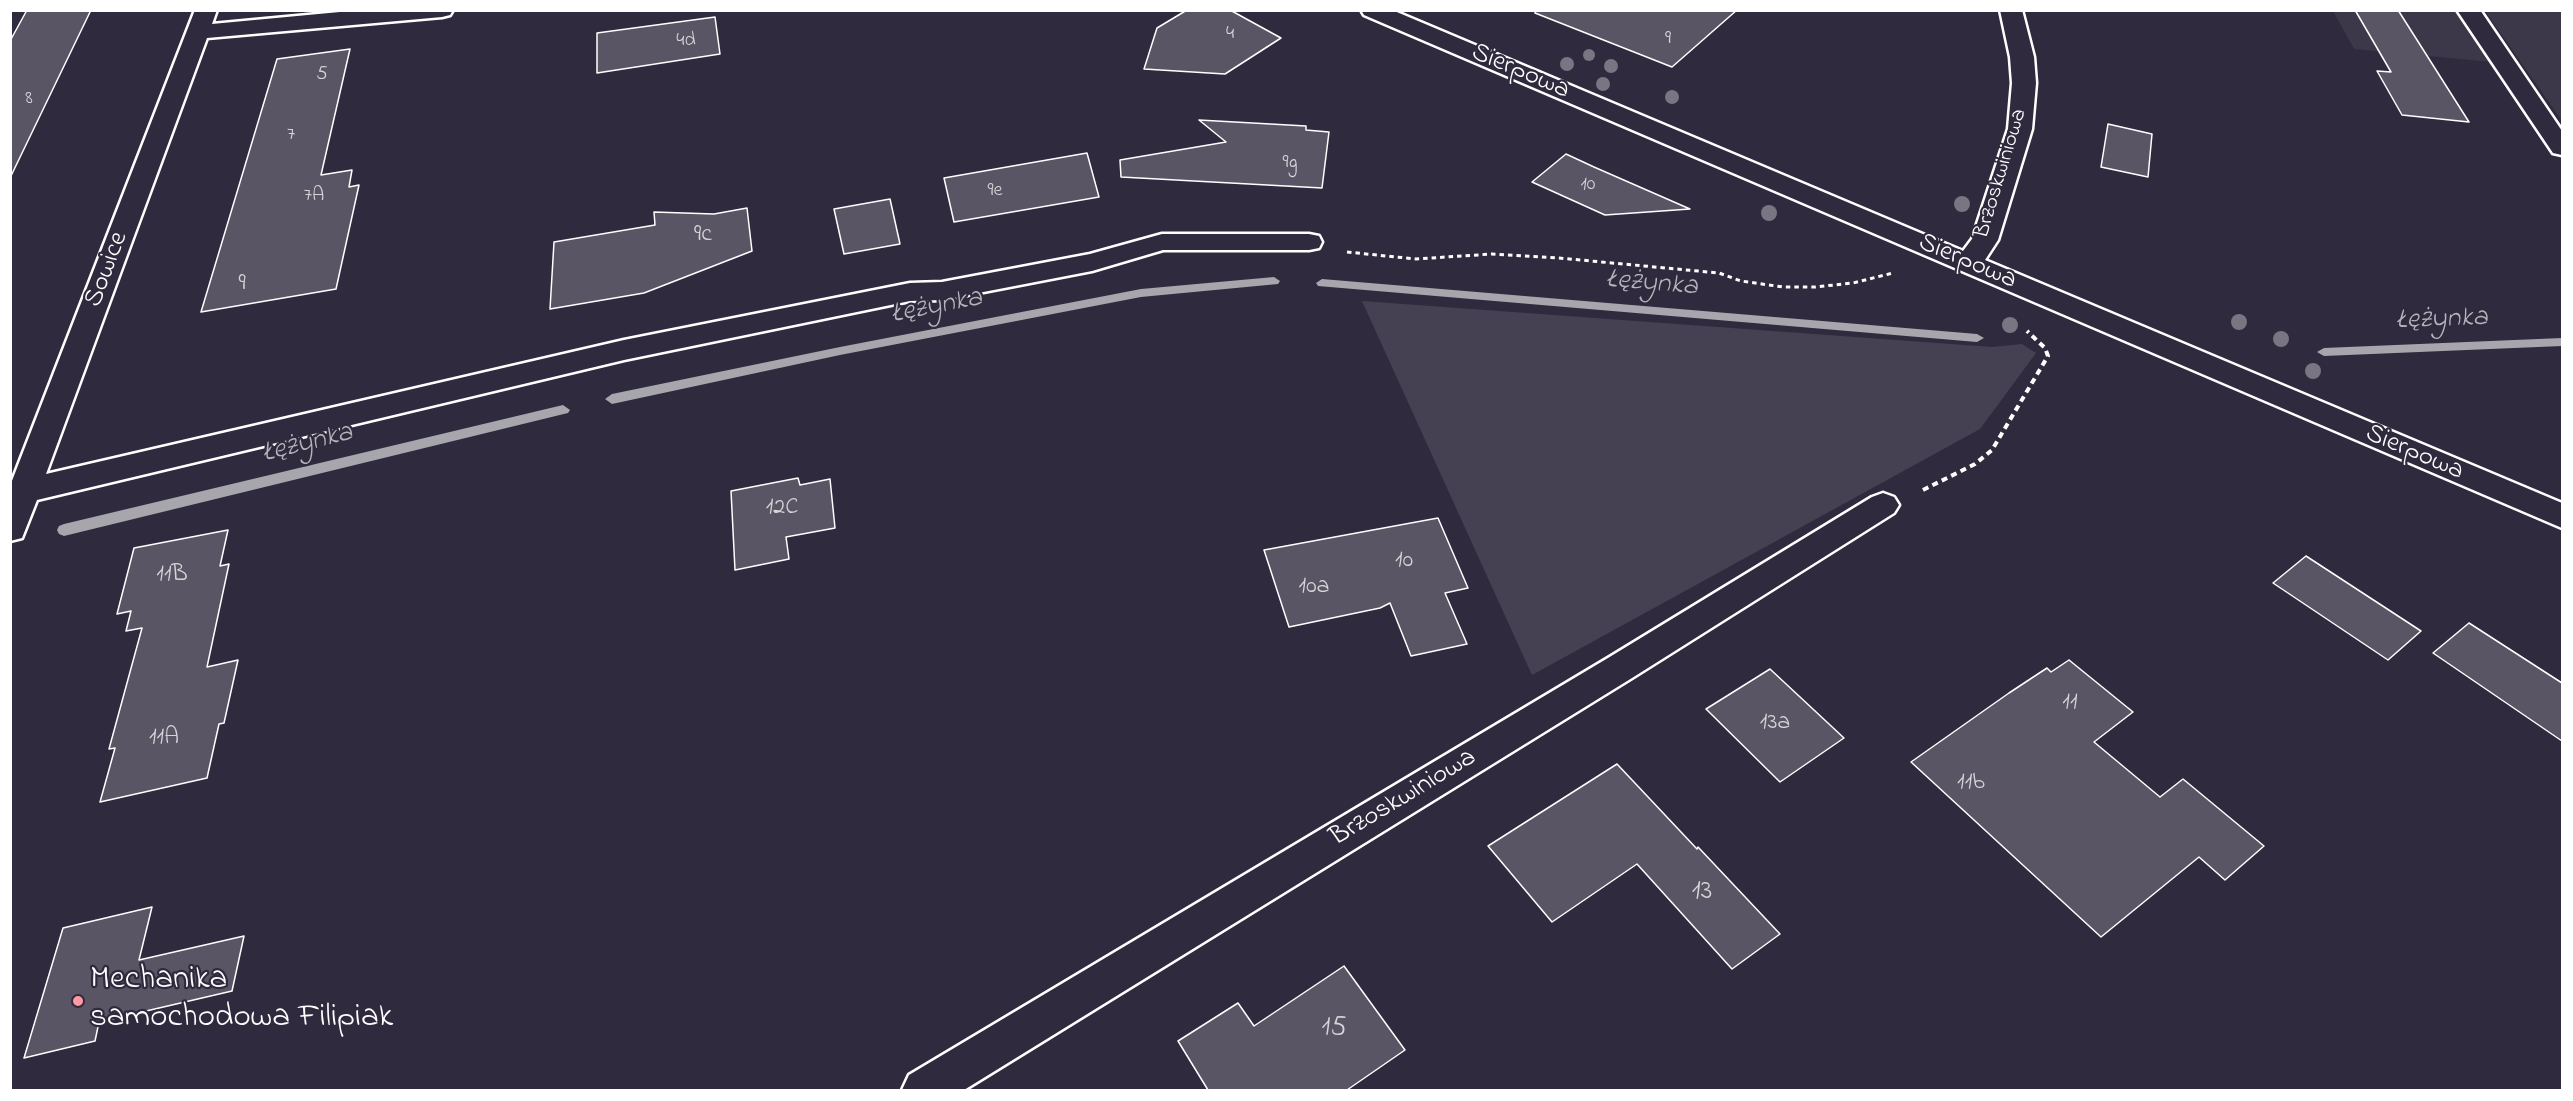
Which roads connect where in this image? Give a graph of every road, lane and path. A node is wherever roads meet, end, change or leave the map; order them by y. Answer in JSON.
{"nodes":[{"id":1,"x":442,"y":10,"type":"edge"},
{"id":2,"x":1372,"y":10,"type":"edge"},
{"id":3,"x":2011,"y":10,"type":"edge"},
{"id":4,"x":2468,"y":10,"type":"edge"},
{"id":5,"x":202,"y":21,"type":"edge"},
{"id":6,"x":2562,"y":148,"type":"edge"},
{"id":7,"x":1309,"y":242,"type":"joint"},
{"id":8,"x":1940,"y":252,"type":"junction"},
{"id":9,"x":1968,"y":263,"type":"junction"},
{"id":10,"x":2015,"y":284,"type":"junction"},
{"id":11,"x":25,"y":491,"type":"junction"},
{"id":12,"x":1883,"y":505,"type":"joint"},
{"id":13,"x":2562,"y":516,"type":"edge"},
{"id":14,"x":10,"y":529,"type":"edge"},
{"id":15,"x":924,"y":1090,"type":"edge"}],
"edges":[{"from":1,"to":5,"type":"street"},
{"from":2,"to":8,"type":"street","name":"Sierpowa"},
{"from":3,"to":9,"type":"street","name":"Brzoskwiniowa"},
{"from":4,"to":6,"type":"street"},
{"from":5,"to":11,"type":"street","name":"Sowice"},
{"from":7,"to":8,"type":"path"},
{"from":7,"to":11,"type":"street"},
{"from":8,"to":9,"type":"street","name":"Sierpowa"},
{"from":9,"to":10,"type":"street","name":"Sierpowa"},
{"from":10,"to":12,"type":"path"},
{"from":10,"to":13,"type":"street","name":"Sierpowa"},
{"from":11,"to":14,"type":"street","name":"Sowice"},
{"from":12,"to":15,"type":"street","name":"Brzoskwiniowa"}]}
